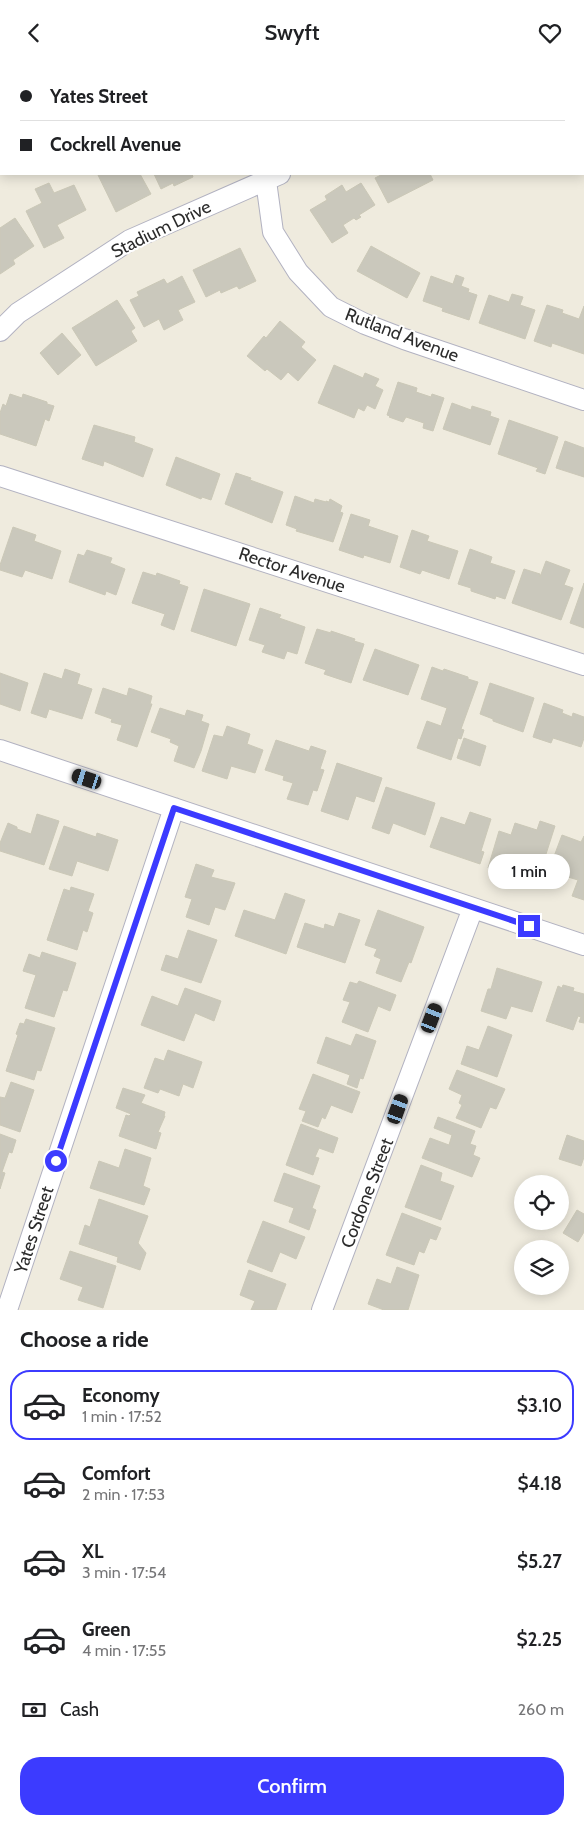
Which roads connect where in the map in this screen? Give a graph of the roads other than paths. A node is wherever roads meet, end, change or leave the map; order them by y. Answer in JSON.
{"nodes":[{"id":1,"x":273,"y":177,"type":"edge"},
{"id":2,"x":0,"y":331,"type":"edge"},
{"id":3,"x":584,"y":400,"type":"edge"},
{"id":4,"x":0,"y":476,"type":"edge"},
{"id":5,"x":584,"y":665,"type":"edge"},
{"id":6,"x":0,"y":750,"type":"edge"},
{"id":7,"x":174,"y":808,"type":"junction"},
{"id":8,"x":473,"y":908,"type":"junction"},
{"id":9,"x":584,"y":945,"type":"edge"},
{"id":10,"x":7,"y":1310,"type":"edge"},
{"id":11,"x":322,"y":1310,"type":"edge"}],
"edges":[{"from":1,"to":2,"type":"street","name":"Stadium Drive"},
{"from":1,"to":3,"type":"street","name":"Rutland Avenue"},
{"from":4,"to":5,"type":"street","name":"Rector Avenue"},
{"from":6,"to":7,"type":"street"},
{"from":7,"to":8,"type":"street"},
{"from":7,"to":10,"type":"street","name":"Yates Street"},
{"from":8,"to":9,"type":"street"},
{"from":8,"to":11,"type":"street","name":"Cordone Street"}]}
